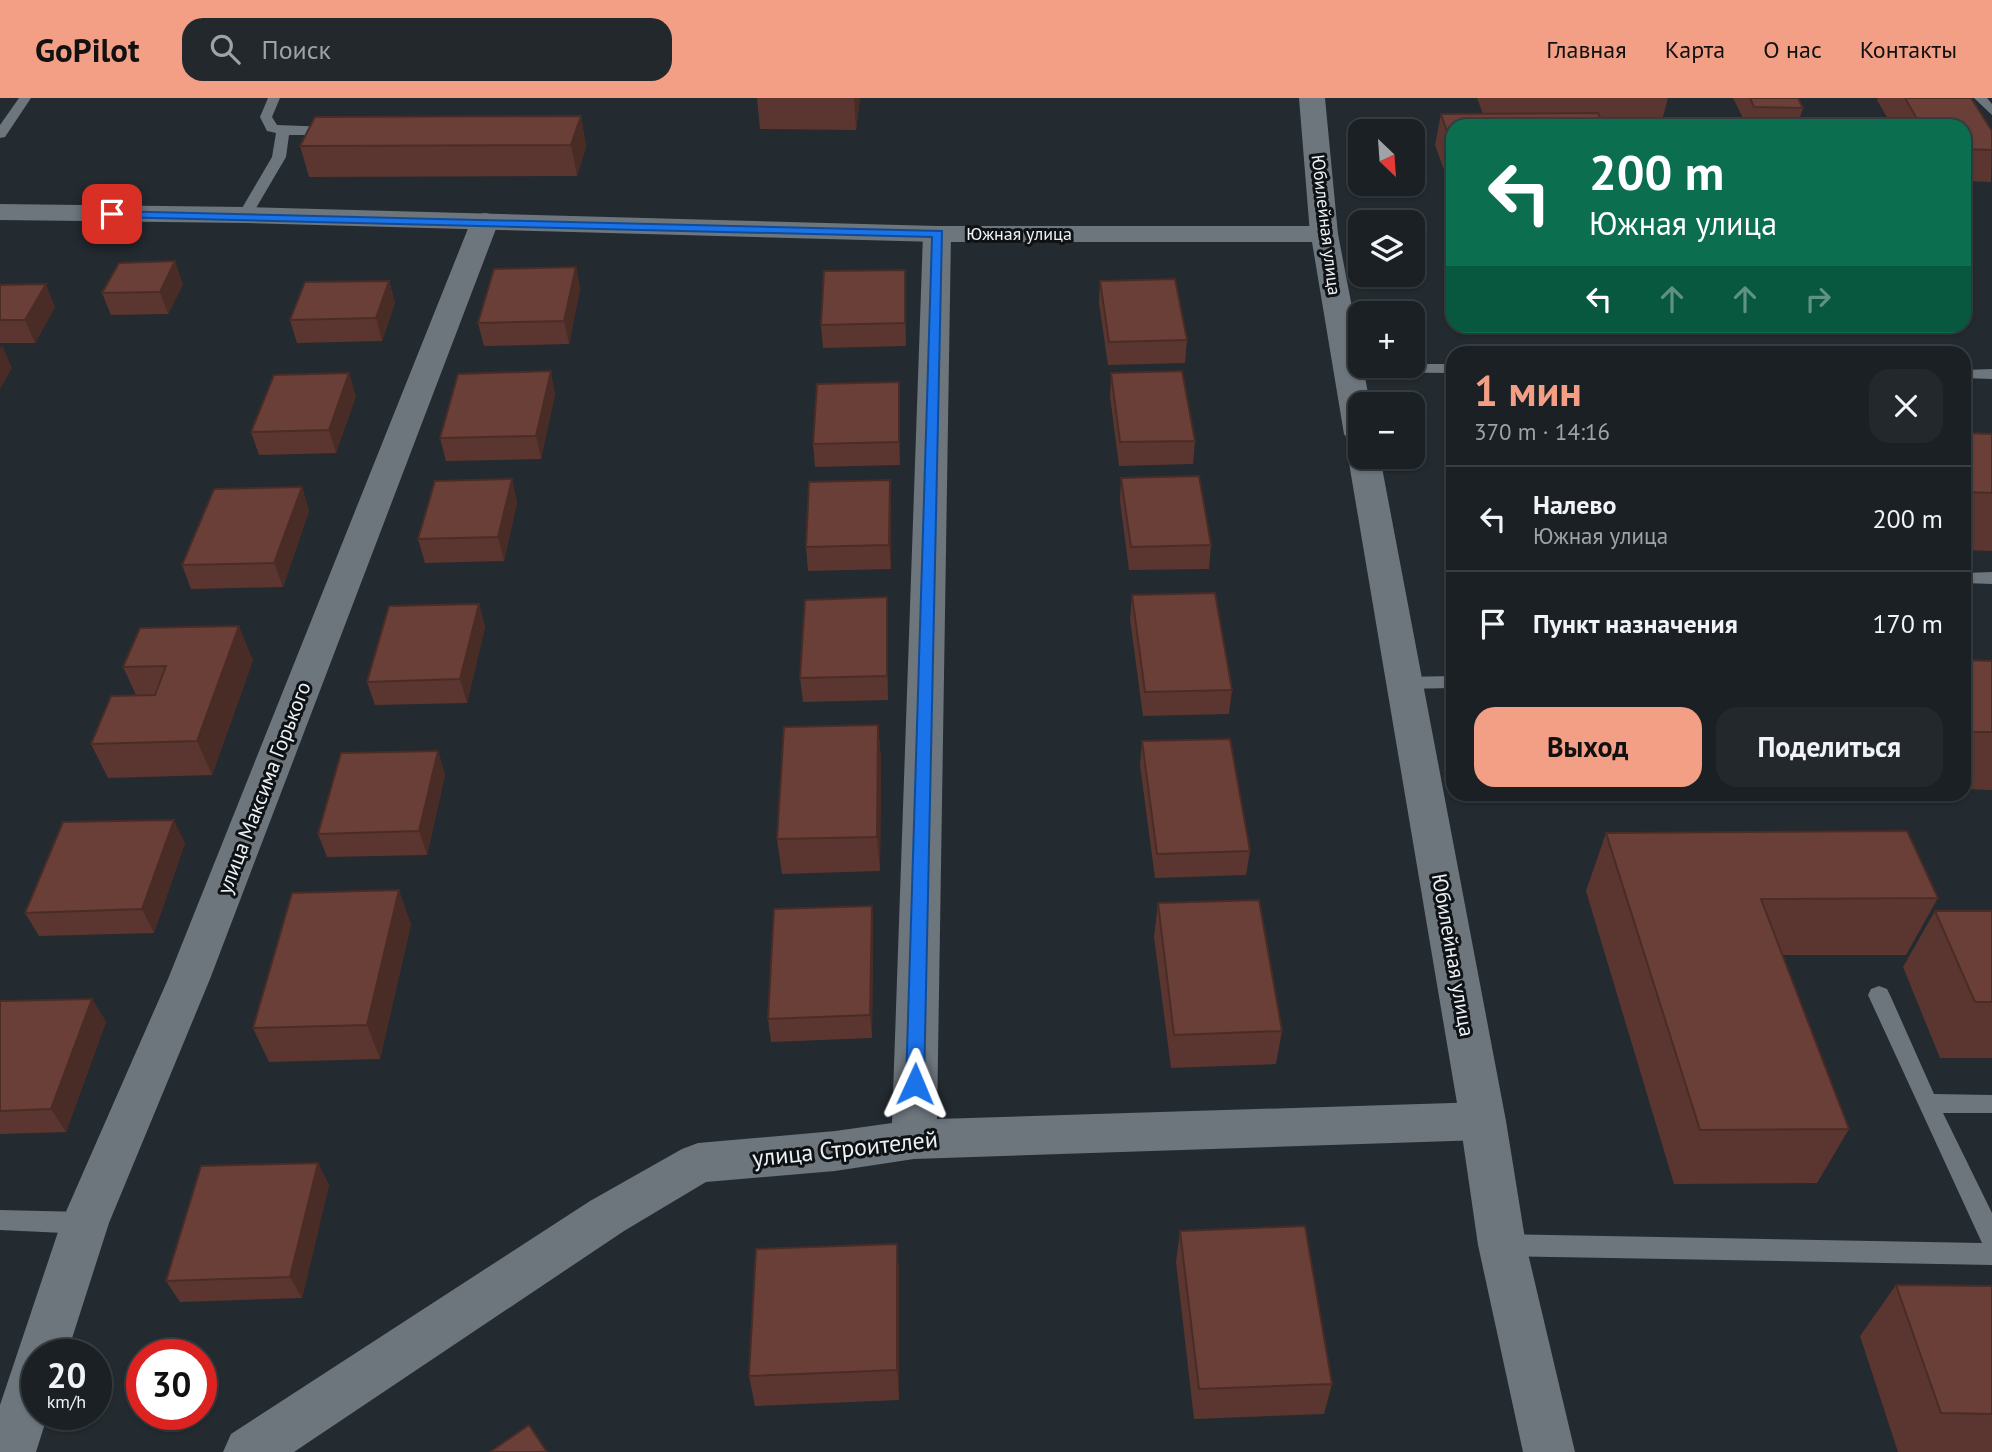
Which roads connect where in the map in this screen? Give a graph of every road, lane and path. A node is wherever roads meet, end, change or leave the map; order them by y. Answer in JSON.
{"nodes":[{"id":1,"x":25,"y":98,"type":"edge"},
{"id":2,"x":274,"y":98,"type":"edge"},
{"id":3,"x":1312,"y":98,"type":"edge"},
{"id":4,"x":1980,"y":98,"type":"edge"},
{"id":5,"x":1992,"y":111,"type":"edge"},
{"id":6,"x":283,"y":131,"type":"junction"},
{"id":7,"x":351,"y":131,"type":"edge"},
{"id":8,"x":0,"y":134,"type":"edge"},
{"id":9,"x":2,"y":215,"type":"edge"},
{"id":10,"x":245,"y":215,"type":"junction"},
{"id":11,"x":485,"y":221,"type":"junction"},
{"id":12,"x":937,"y":234,"type":"junction"},
{"id":13,"x":1324,"y":234,"type":"junction"},
{"id":14,"x":1348,"y":369,"type":"edge"},
{"id":15,"x":1425,"y":369,"type":"edge"},
{"id":16,"x":1446,"y":369,"type":"edge"},
{"id":17,"x":1971,"y":373,"type":"edge"},
{"id":18,"x":1992,"y":374,"type":"edge"},
{"id":19,"x":1366,"y":469,"type":"edge"},
{"id":20,"x":1971,"y":578,"type":"edge"},
{"id":21,"x":1992,"y":578,"type":"edge"},
{"id":22,"x":1446,"y":682,"type":"edge"},
{"id":23,"x":1405,"y":683,"type":"junction"},
{"id":24,"x":1879,"y":995,"type":"dead end"},
{"id":25,"x":1927,"y":1103,"type":"junction"},
{"id":26,"x":1992,"y":1104,"type":"edge"},
{"id":27,"x":1483,"y":1121,"type":"junction"},
{"id":28,"x":914,"y":1139,"type":"junction"},
{"id":29,"x":0,"y":1220,"type":"edge"},
{"id":30,"x":85,"y":1223,"type":"junction"},
{"id":31,"x":1992,"y":1238,"type":"edge"},
{"id":32,"x":1502,"y":1245,"type":"junction"},
{"id":33,"x":1992,"y":1254,"type":"edge"},
{"id":34,"x":47,"y":1339,"type":"edge"},
{"id":35,"x":21,"y":1419,"type":"edge"},
{"id":36,"x":10,"y":1452,"type":"edge"},
{"id":37,"x":249,"y":1452,"type":"edge"},
{"id":38,"x":1549,"y":1452,"type":"edge"}],
"edges":[{"from":1,"to":8,"type":"lane"},
{"from":2,"to":6,"type":"lane"},
{"from":3,"to":13,"type":"street","name":"Юбилейная улица"},
{"from":4,"to":5,"type":"lane"},
{"from":6,"to":7,"type":"lane"},
{"from":6,"to":10,"type":"lane"},
{"from":9,"to":10,"type":"street","name":"Южная улица"},
{"from":10,"to":11,"type":"street","name":"Южная улица"},
{"from":11,"to":12,"type":"street","name":"Южная улица"},
{"from":11,"to":30,"type":"street","name":"улица Максима Горького"},
{"from":12,"to":13,"type":"street","name":"Южная улица"},
{"from":12,"to":28,"type":"street"},
{"from":13,"to":14,"type":"street","name":"Юбилейная улица"},
{"from":15,"to":16,"type":"lane"},
{"from":17,"to":18,"type":"lane"},
{"from":19,"to":23,"type":"street","name":"Юбилейная улица"},
{"from":20,"to":21,"type":"lane"},
{"from":22,"to":23,"type":"lane"},
{"from":23,"to":27,"type":"street","name":"Юбилейная улица"},
{"from":24,"to":25,"type":"lane"},
{"from":25,"to":26,"type":"lane"},
{"from":25,"to":31,"type":"lane"},
{"from":27,"to":28,"type":"street","name":"улица Строителей"},
{"from":27,"to":32,"type":"street","name":"Юбилейная улица"},
{"from":28,"to":37,"type":"street","name":"улица Строителей"},
{"from":29,"to":30,"type":"lane"},
{"from":30,"to":34,"type":"street","name":"улица Максима Горького"},
{"from":32,"to":33,"type":"lane"},
{"from":32,"to":38,"type":"street","name":"Юбилейная улица"},
{"from":35,"to":36,"type":"street"}]}
